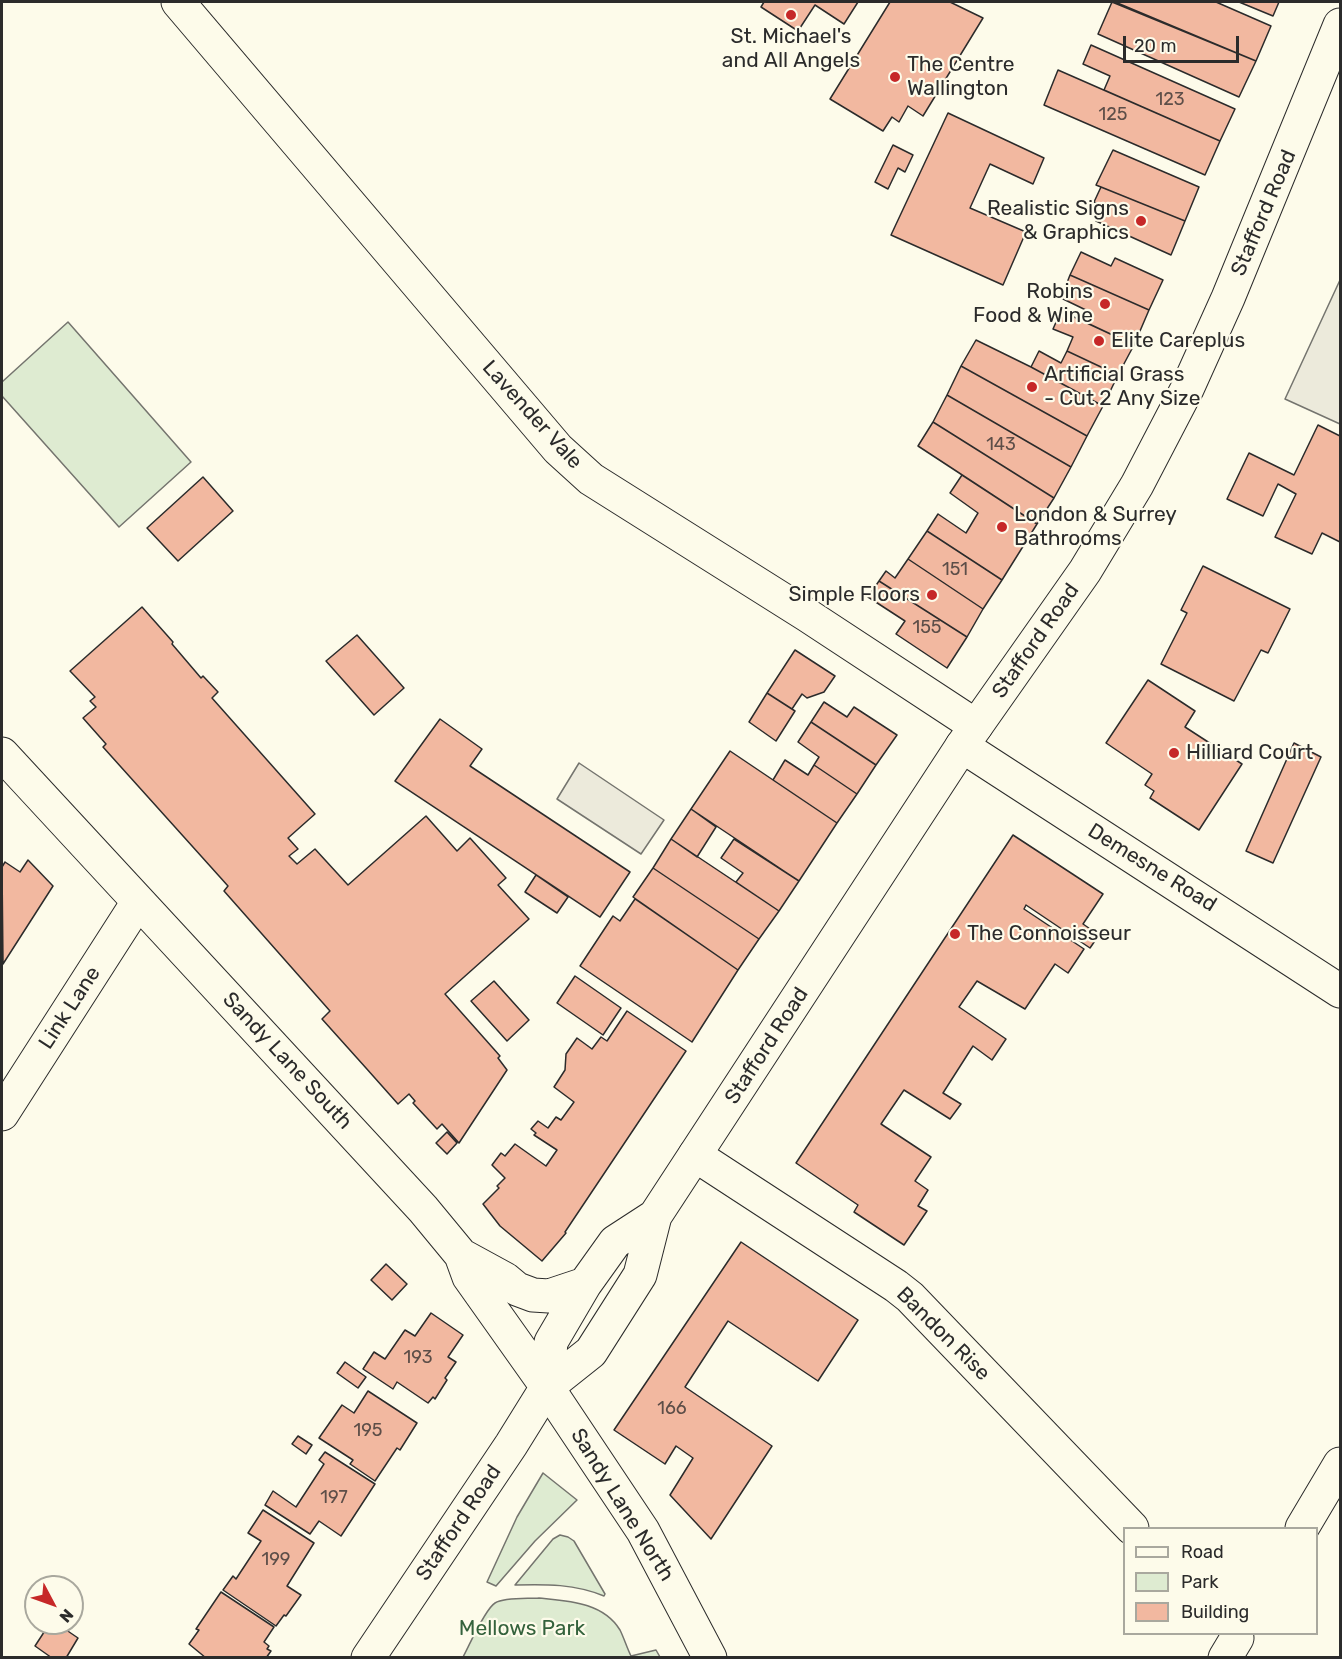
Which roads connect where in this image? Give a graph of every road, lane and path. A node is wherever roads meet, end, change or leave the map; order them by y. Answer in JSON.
{"nodes":[{"id":1,"x":178,"y":2,"type":"edge"},
{"id":2,"x":1341,"y":25,"type":"edge"},
{"id":3,"x":969,"y":736,"type":"junction"},
{"id":4,"x":2,"y":754,"type":"edge"},
{"id":5,"x":138,"y":902,"type":"junction"},
{"id":6,"x":1341,"y":991,"type":"edge"},
{"id":7,"x":2,"y":1114,"type":"edge"},
{"id":8,"x":695,"y":1155,"type":"junction"},
{"id":9,"x":655,"y":1216,"type":"junction"},
{"id":10,"x":461,"y":1255,"type":"junction"},
{"id":11,"x":585,"y":1284,"type":"junction"},
{"id":12,"x":547,"y":1387,"type":"junction"},
{"id":13,"x":1341,"y":1464,"type":"edge"},
{"id":14,"x":1131,"y":1527,"type":"edge"},
{"id":15,"x":1303,"y":1527,"type":"edge"},
{"id":16,"x":368,"y":1658,"type":"edge"},
{"id":17,"x":710,"y":1658,"type":"edge"}],
"edges":[{"from":1,"to":3,"type":"main road","name":"Lavender Vale"},
{"from":2,"to":3,"type":"main road","name":"Stafford Road"},
{"from":3,"to":6,"type":"main road","name":"Demesne Road"},
{"from":3,"to":8,"type":"main road","name":"Stafford Road"},
{"from":4,"to":5,"type":"main road","name":"Sandy Lane South"},
{"from":5,"to":7,"type":"main road","name":"Link Lane"},
{"from":5,"to":10,"type":"main road","name":"Sandy Lane South"},
{"from":8,"to":9,"type":"main road","name":"Stafford Road"},
{"from":8,"to":14,"type":"main road","name":"Bandon Rise"},
{"from":9,"to":11,"type":"main road","name":"Stafford Road"},
{"from":9,"to":12,"type":"main road","name":"Stafford Road"},
{"from":10,"to":11,"type":"main road"},
{"from":10,"to":12,"type":"main road","name":"Sandy Lane South"},
{"from":11,"to":12,"type":"main road","name":"Stafford Road"},
{"from":12,"to":16,"type":"main road","name":"Stafford Road"},
{"from":12,"to":17,"type":"main road","name":"Sandy Lane North"},
{"from":13,"to":15,"type":"main road"}]}
